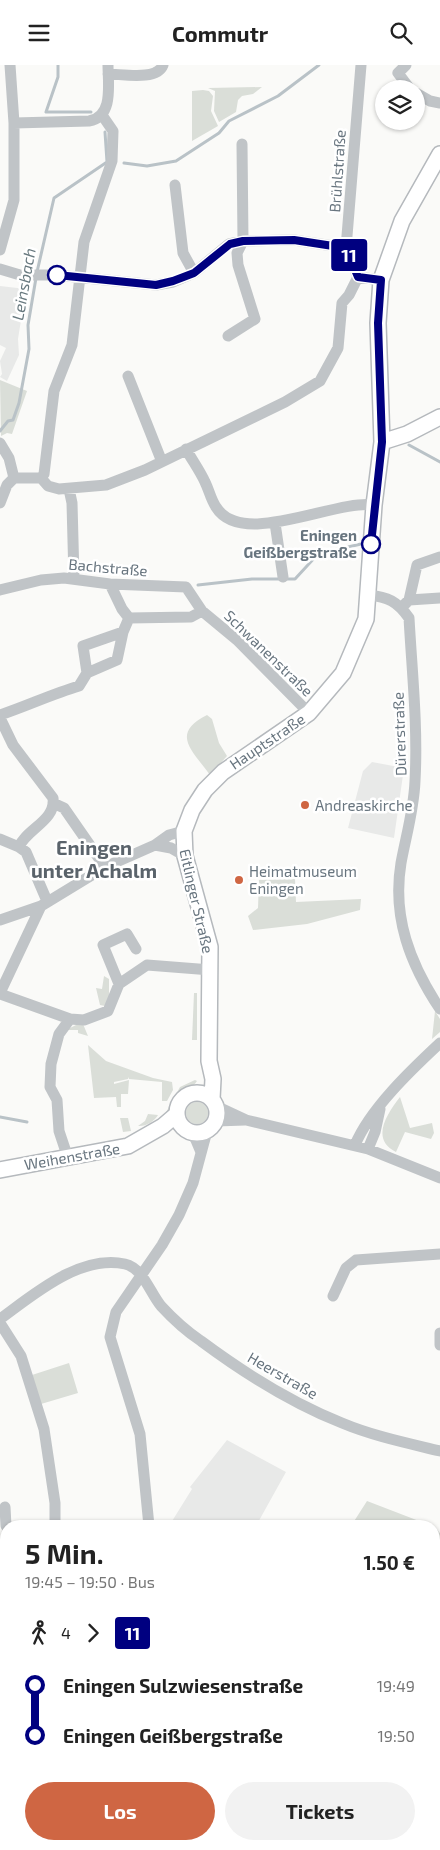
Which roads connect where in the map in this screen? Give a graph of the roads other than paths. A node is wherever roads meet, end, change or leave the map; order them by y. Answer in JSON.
{"nodes":[{"id":1,"x":10,"y":65,"type":"edge"},
{"id":2,"x":163,"y":65,"type":"edge"},
{"id":3,"x":361,"y":65,"type":"edge"},
{"id":4,"x":401,"y":68,"type":"edge"},
{"id":5,"x":108,"y":70,"type":"edge"},
{"id":6,"x":406,"y":80,"type":"edge"},
{"id":7,"x":425,"y":98,"type":"edge"},
{"id":8,"x":440,"y":103,"type":"edge"},
{"id":9,"x":102,"y":115,"type":"junction"},
{"id":10,"x":14,"y":123,"type":"junction"},
{"id":11,"x":242,"y":144,"type":"dead end"},
{"id":12,"x":440,"y":153,"type":"edge"},
{"id":13,"x":175,"y":185,"type":"dead end"},
{"id":14,"x":243,"y":241,"type":"junction"},
{"id":15,"x":346,"y":248,"type":"junction"},
{"id":16,"x":0,"y":249,"type":"edge"},
{"id":17,"x":0,"y":269,"type":"edge"},
{"id":18,"x":194,"y":273,"type":"junction"},
{"id":19,"x":358,"y":277,"type":"junction"},
{"id":20,"x":79,"y":278,"type":"junction"},
{"id":21,"x":381,"y":280,"type":"junction"},
{"id":22,"x":228,"y":336,"type":"dead end"},
{"id":23,"x":128,"y":376,"type":"dead end"},
{"id":24,"x":440,"y":417,"type":"edge"},
{"id":25,"x":382,"y":442,"type":"junction"},
{"id":26,"x":0,"y":443,"type":"edge"},
{"id":27,"x":186,"y":449,"type":"junction"},
{"id":28,"x":162,"y":462,"type":"junction"},
{"id":29,"x":14,"y":478,"type":"junction"},
{"id":30,"x":41,"y":478,"type":"junction"},
{"id":31,"x":69,"y":489,"type":"junction"},
{"id":32,"x":0,"y":503,"type":"edge"},
{"id":33,"x":374,"y":505,"type":"junction"},
{"id":34,"x":275,"y":523,"type":"junction"},
{"id":35,"x":440,"y":557,"type":"edge"},
{"id":36,"x":283,"y":577,"type":"dead end"},
{"id":37,"x":74,"y":578,"type":"junction"},
{"id":38,"x":110,"y":584,"type":"junction"},
{"id":39,"x":0,"y":590,"type":"edge"},
{"id":40,"x":368,"y":595,"type":"junction"},
{"id":41,"x":440,"y":597,"type":"edge"},
{"id":42,"x":405,"y":603,"type":"junction"},
{"id":43,"x":202,"y":611,"type":"junction"},
{"id":44,"x":129,"y":618,"type":"junction"},
{"id":45,"x":123,"y":632,"type":"junction"},
{"id":46,"x":87,"y":673,"type":"junction"},
{"id":47,"x":309,"y":713,"type":"junction"},
{"id":48,"x":0,"y":717,"type":"edge"},
{"id":49,"x":53,"y":803,"type":"junction"},
{"id":50,"x":184,"y":831,"type":"junction"},
{"id":51,"x":0,"y":839,"type":"edge"},
{"id":52,"x":155,"y":845,"type":"junction"},
{"id":53,"x":19,"y":847,"type":"junction"},
{"id":54,"x":185,"y":856,"type":"junction"},
{"id":55,"x":105,"y":867,"type":"junction"},
{"id":56,"x":44,"y":903,"type":"junction"},
{"id":57,"x":0,"y":919,"type":"edge"},
{"id":58,"x":136,"y":949,"type":"dead end"},
{"id":59,"x":211,"y":970,"type":"junction"},
{"id":60,"x":119,"y":984,"type":"junction"},
{"id":61,"x":0,"y":993,"type":"edge"},
{"id":62,"x":440,"y":1009,"type":"edge"},
{"id":63,"x":70,"y":1019,"type":"junction"},
{"id":64,"x":440,"y":1043,"type":"edge"},
{"id":65,"x":209,"y":1061,"type":"junction"},
{"id":66,"x":196,"y":1093,"type":"junction"},
{"id":67,"x":380,"y":1107,"type":"junction"},
{"id":68,"x":177,"y":1114,"type":"junction"},
{"id":69,"x":205,"y":1120,"type":"junction"},
{"id":70,"x":143,"y":1138,"type":"junction"},
{"id":71,"x":355,"y":1145,"type":"junction"},
{"id":72,"x":368,"y":1149,"type":"junction"},
{"id":73,"x":68,"y":1158,"type":"junction"},
{"id":74,"x":0,"y":1170,"type":"edge"},
{"id":75,"x":440,"y":1178,"type":"edge"},
{"id":76,"x":440,"y":1254,"type":"edge"},
{"id":77,"x":142,"y":1275,"type":"junction"},
{"id":78,"x":333,"y":1296,"type":"dead end"},
{"id":79,"x":0,"y":1319,"type":"edge"},
{"id":80,"x":0,"y":1323,"type":"edge"},
{"id":81,"x":440,"y":1333,"type":"edge"},
{"id":82,"x":440,"y":1345,"type":"edge"},
{"id":83,"x":440,"y":1451,"type":"edge"},
{"id":84,"x":5,"y":1507,"type":"dead end"},
{"id":85,"x":6,"y":1520,"type":"edge"},
{"id":86,"x":56,"y":1520,"type":"edge"},
{"id":87,"x":148,"y":1520,"type":"edge"}],
"edges":[{"from":1,"to":10,"type":"street"},
{"from":2,"to":5,"type":"street"},
{"from":3,"to":15,"type":"street","name":"Brühlstraße"},
{"from":4,"to":6,"type":"street"},
{"from":5,"to":9,"type":"street"},
{"from":7,"to":8,"type":"street"},
{"from":9,"to":10,"type":"street"},
{"from":9,"to":20,"type":"street"},
{"from":10,"to":16,"type":"street"},
{"from":11,"to":14,"type":"street"},
{"from":12,"to":21,"type":"main road","name":"Hauptstraße"},
{"from":13,"to":18,"type":"street"},
{"from":14,"to":15,"type":"street"},
{"from":14,"to":18,"type":"street"},
{"from":14,"to":22,"type":"street"},
{"from":15,"to":19,"type":"street","name":"Brühlstraße"},
{"from":17,"to":20,"type":"street"},
{"from":18,"to":20,"type":"street"},
{"from":19,"to":21,"type":"street"},
{"from":19,"to":27,"type":"street"},
{"from":20,"to":30,"type":"street"},
{"from":21,"to":25,"type":"main road","name":"Hauptstraße"},
{"from":23,"to":28,"type":"street"},
{"from":24,"to":25,"type":"main road"},
{"from":25,"to":33,"type":"main road","name":"Hauptstraße"},
{"from":26,"to":29,"type":"street"},
{"from":27,"to":28,"type":"street"},
{"from":27,"to":34,"type":"street"},
{"from":28,"to":31,"type":"street"},
{"from":29,"to":30,"type":"street"},
{"from":29,"to":32,"type":"street"},
{"from":30,"to":31,"type":"street"},
{"from":31,"to":37,"type":"street"},
{"from":33,"to":34,"type":"street"},
{"from":33,"to":40,"type":"main road","name":"Hauptstraße"},
{"from":34,"to":36,"type":"street"},
{"from":35,"to":42,"type":"street"},
{"from":37,"to":38,"type":"street","name":"Bachstraße"},
{"from":37,"to":39,"type":"street","name":"Bachstraße"},
{"from":38,"to":43,"type":"street","name":"Bachstraße"},
{"from":38,"to":44,"type":"street"},
{"from":40,"to":42,"type":"street"},
{"from":40,"to":47,"type":"main road","name":"Hauptstraße"},
{"from":41,"to":42,"type":"street"},
{"from":42,"to":62,"type":"street","name":"Dürerstraße"},
{"from":43,"to":44,"type":"street","name":"Schwanenstraße"},
{"from":43,"to":47,"type":"street","name":"Schwanenstraße"},
{"from":44,"to":45,"type":"street"},
{"from":45,"to":46,"type":"street"},
{"from":45,"to":46,"type":"street"},
{"from":46,"to":48,"type":"street"},
{"from":47,"to":50,"type":"main road","name":"Hauptstraße"},
{"from":48,"to":49,"type":"street"},
{"from":49,"to":53,"type":"street"},
{"from":49,"to":55,"type":"street"},
{"from":50,"to":52,"type":"street"},
{"from":50,"to":54,"type":"main road","name":"Eitlinger Straße"},
{"from":51,"to":53,"type":"street"},
{"from":52,"to":54,"type":"street"},
{"from":52,"to":55,"type":"street"},
{"from":53,"to":56,"type":"street"},
{"from":54,"to":59,"type":"main road","name":"Eitlinger Straße"},
{"from":55,"to":56,"type":"street"},
{"from":56,"to":57,"type":"street"},
{"from":56,"to":61,"type":"street"},
{"from":58,"to":60,"type":"street"},
{"from":59,"to":60,"type":"street"},
{"from":59,"to":65,"type":"main road","name":"Eitlinger Straße"},
{"from":60,"to":63,"type":"street"},
{"from":61,"to":63,"type":"street"},
{"from":63,"to":73,"type":"street"},
{"from":64,"to":67,"type":"street"},
{"from":65,"to":66,"type":"main road","name":"Eitlinger Straße"},
{"from":65,"to":69,"type":"main road","name":"Eitlinger Straße"},
{"from":66,"to":68,"type":"main road","name":"Weihenstraße"},
{"from":66,"to":69,"type":"main road"},
{"from":67,"to":71,"type":"street"},
{"from":67,"to":72,"type":"street"},
{"from":68,"to":69,"type":"main road"},
{"from":68,"to":70,"type":"main road","name":"Weihenstraße"},
{"from":69,"to":70,"type":"main road","name":"Weihenstraße"},
{"from":69,"to":71,"type":"street"},
{"from":69,"to":77,"type":"street","name":"Eitlinger Straße"},
{"from":70,"to":73,"type":"main road","name":"Weihenstraße"},
{"from":71,"to":72,"type":"street"},
{"from":72,"to":75,"type":"street"},
{"from":73,"to":74,"type":"main road","name":"Weihenstraße"},
{"from":76,"to":78,"type":"street"},
{"from":77,"to":79,"type":"street"},
{"from":77,"to":83,"type":"street","name":"Heerstraße"},
{"from":77,"to":87,"type":"street","name":"Eitlinger Straße"},
{"from":80,"to":86,"type":"street"},
{"from":81,"to":82,"type":"street"},
{"from":84,"to":85,"type":"street"}]}
